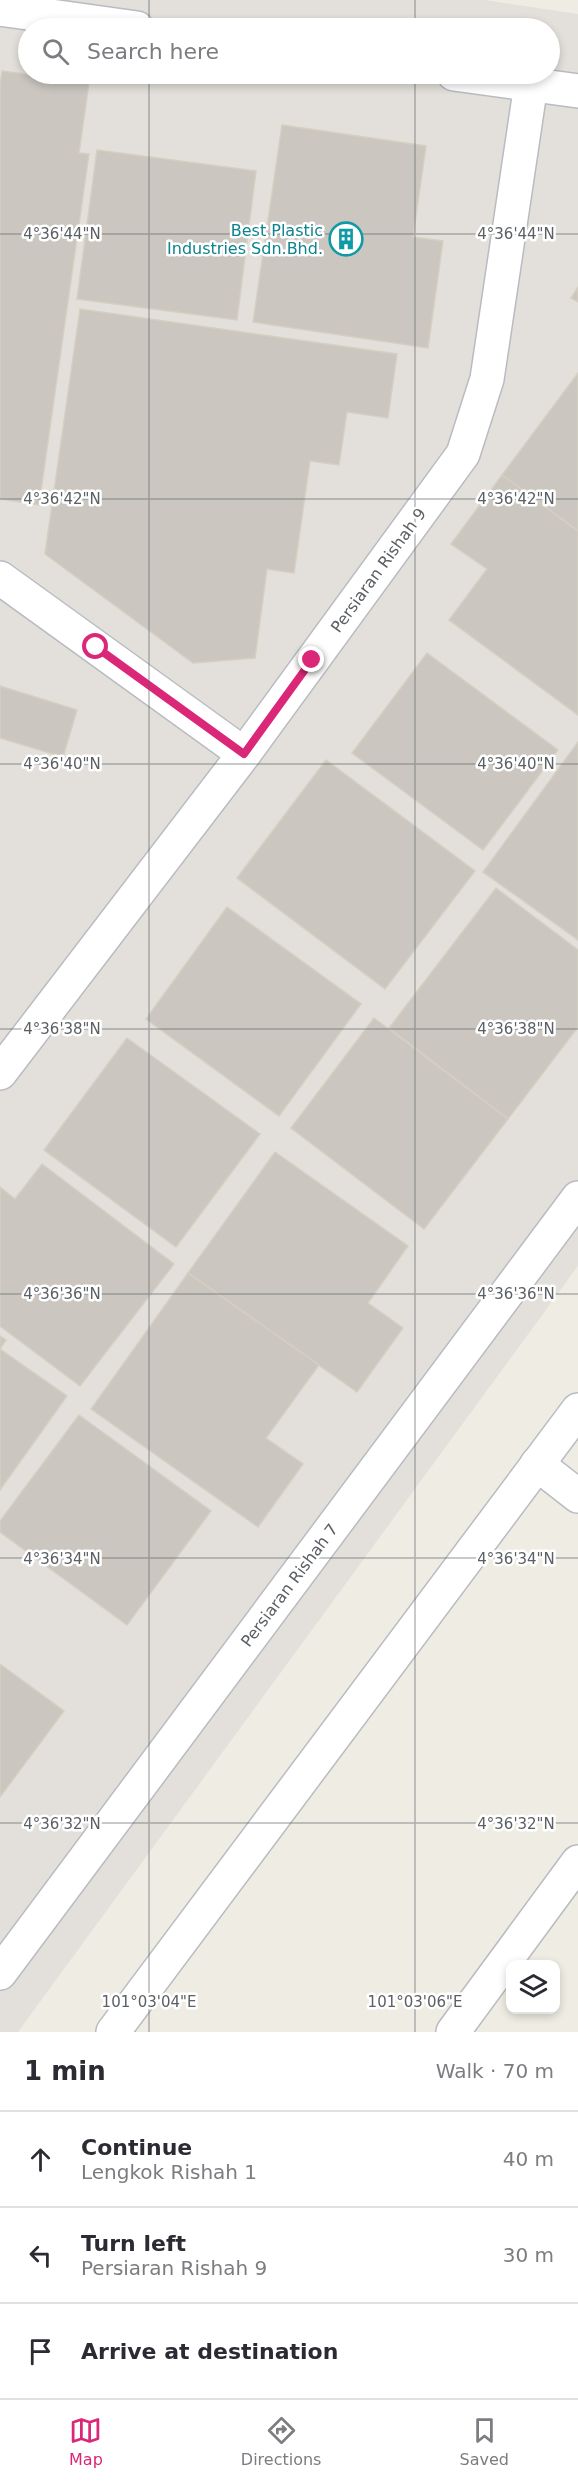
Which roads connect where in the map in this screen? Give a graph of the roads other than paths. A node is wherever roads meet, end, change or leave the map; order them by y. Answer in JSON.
{"nodes":[{"id":1,"x":0,"y":9,"type":"edge"},
{"id":2,"x":65,"y":18,"type":"edge"},
{"id":3,"x":531,"y":84,"type":"joint"},
{"id":4,"x":578,"y":91,"type":"edge"},
{"id":5,"x":0,"y":578,"type":"edge"},
{"id":6,"x":244,"y":754,"type":"junction"},
{"id":7,"x":0,"y":1073,"type":"edge"},
{"id":8,"x":578,"y":1198,"type":"edge"},
{"id":9,"x":578,"y":1410,"type":"edge"},
{"id":10,"x":537,"y":1464,"type":"junction"},
{"id":11,"x":578,"y":1496,"type":"edge"},
{"id":12,"x":578,"y":1862,"type":"edge"},
{"id":13,"x":0,"y":1973,"type":"edge"},
{"id":14,"x":113,"y":2032,"type":"edge"},
{"id":15,"x":453,"y":2032,"type":"edge"}],
"edges":[{"from":1,"to":2,"type":"street"},
{"from":3,"to":4,"type":"street"},
{"from":3,"to":6,"type":"street","name":"Persiaran Rishah 9"},
{"from":5,"to":6,"type":"street"},
{"from":6,"to":7,"type":"street","name":"Persiaran Rishah 9"},
{"from":8,"to":13,"type":"street","name":"Persiaran Rishah 7"},
{"from":9,"to":10,"type":"street"},
{"from":10,"to":11,"type":"street"},
{"from":10,"to":14,"type":"street"},
{"from":12,"to":15,"type":"street"}]}
